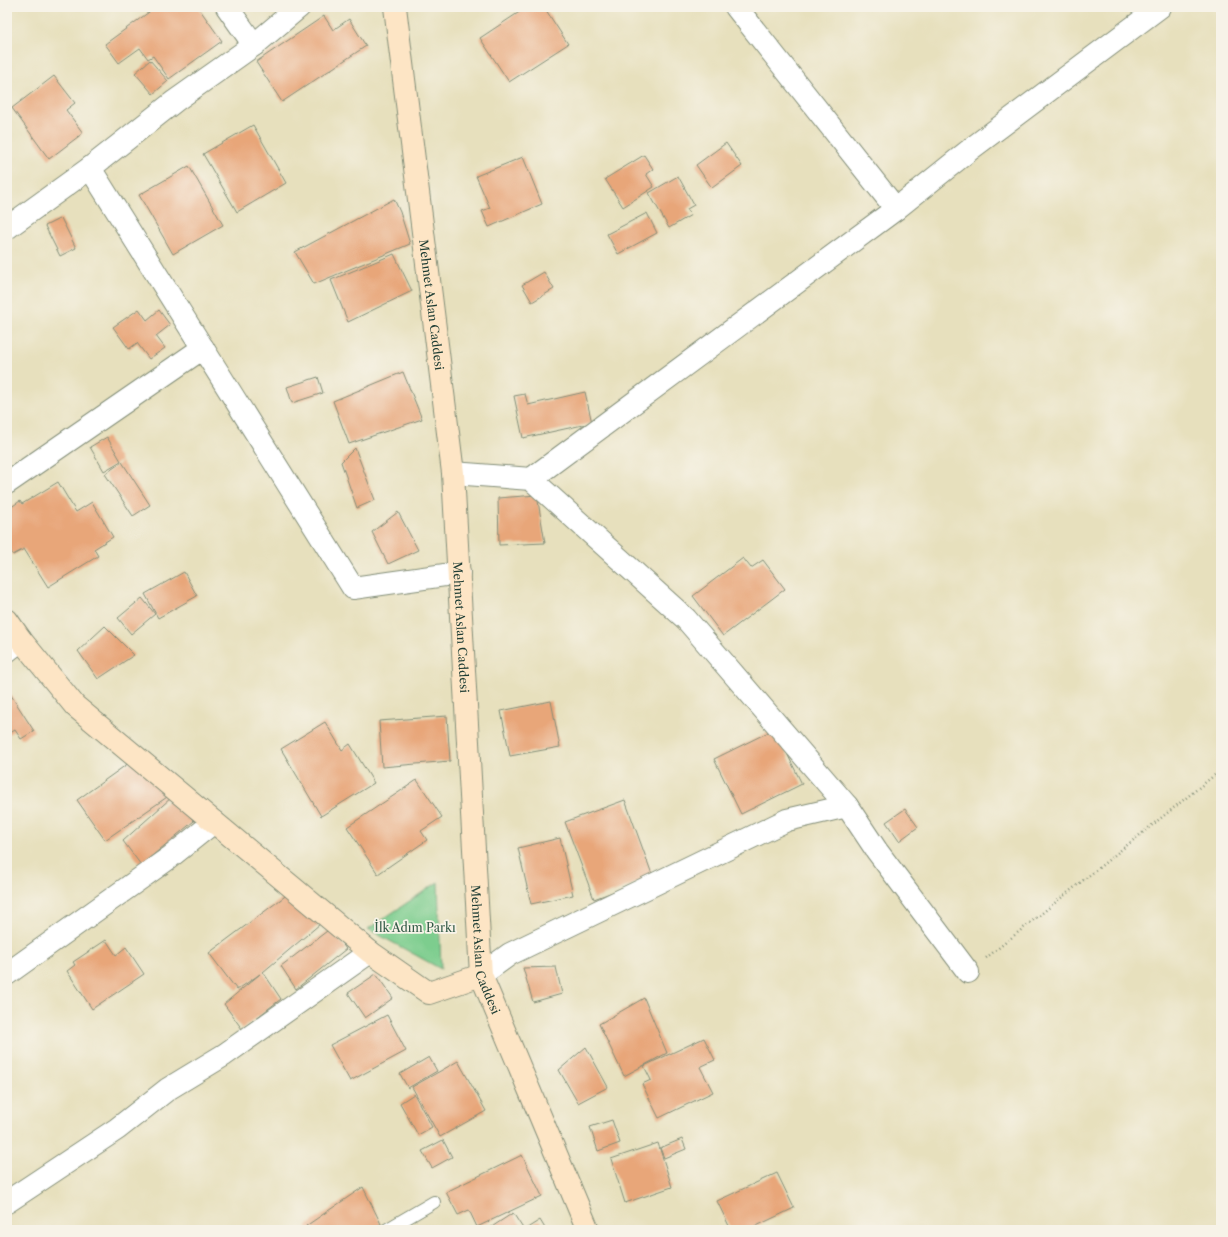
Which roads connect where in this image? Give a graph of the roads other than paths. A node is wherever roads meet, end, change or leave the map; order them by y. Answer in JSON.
{"nodes":[{"id":1,"x":227,"y":7,"type":"edge"},
{"id":2,"x":299,"y":7,"type":"edge"},
{"id":3,"x":395,"y":7,"type":"edge"},
{"id":4,"x":736,"y":7,"type":"edge"},
{"id":5,"x":1160,"y":7,"type":"edge"},
{"id":6,"x":254,"y":45,"type":"junction"},
{"id":7,"x":90,"y":168,"type":"junction"},
{"id":8,"x":896,"y":209,"type":"junction"},
{"id":9,"x":7,"y":228,"type":"edge"},
{"id":10,"x":203,"y":348,"type":"junction"},
{"id":11,"x":453,"y":473,"type":"junction"},
{"id":12,"x":531,"y":479,"type":"junction"},
{"id":13,"x":7,"y":483,"type":"edge"},
{"id":14,"x":459,"y":572,"type":"junction"},
{"id":15,"x":7,"y":620,"type":"edge"},
{"id":16,"x":14,"y":645,"type":"edge"},
{"id":17,"x":847,"y":806,"type":"junction"},
{"id":18,"x":214,"y":822,"type":"junction"},
{"id":19,"x":370,"y":952,"type":"junction"},
{"id":20,"x":968,"y":972,"type":"road end"},
{"id":21,"x":7,"y":974,"type":"edge"},
{"id":22,"x":482,"y":975,"type":"junction"},
{"id":23,"x":7,"y":1202,"type":"edge"},
{"id":24,"x":434,"y":1202,"type":"dead end"},
{"id":25,"x":386,"y":1230,"type":"edge"},
{"id":26,"x":588,"y":1230,"type":"edge"}],
"edges":[{"from":1,"to":6,"type":"street"},
{"from":2,"to":6,"type":"street"},
{"from":3,"to":11,"type":"street","name":"Mehmet Aslan Caddesi"},
{"from":4,"to":8,"type":"street"},
{"from":5,"to":8,"type":"street"},
{"from":6,"to":7,"type":"street"},
{"from":7,"to":9,"type":"street"},
{"from":7,"to":10,"type":"street"},
{"from":8,"to":12,"type":"street"},
{"from":10,"to":13,"type":"street"},
{"from":10,"to":14,"type":"street"},
{"from":11,"to":12,"type":"street"},
{"from":11,"to":14,"type":"street","name":"Mehmet Aslan Caddesi"},
{"from":12,"to":17,"type":"street"},
{"from":14,"to":22,"type":"street","name":"Mehmet Aslan Caddesi"},
{"from":15,"to":16,"type":"street"},
{"from":16,"to":18,"type":"street"},
{"from":17,"to":20,"type":"street"},
{"from":17,"to":22,"type":"street"},
{"from":18,"to":19,"type":"street"},
{"from":18,"to":21,"type":"street"},
{"from":19,"to":22,"type":"street"},
{"from":19,"to":23,"type":"street"},
{"from":22,"to":26,"type":"street","name":"Mehmet Aslan Caddesi"},
{"from":24,"to":25,"type":"lane"}]}
